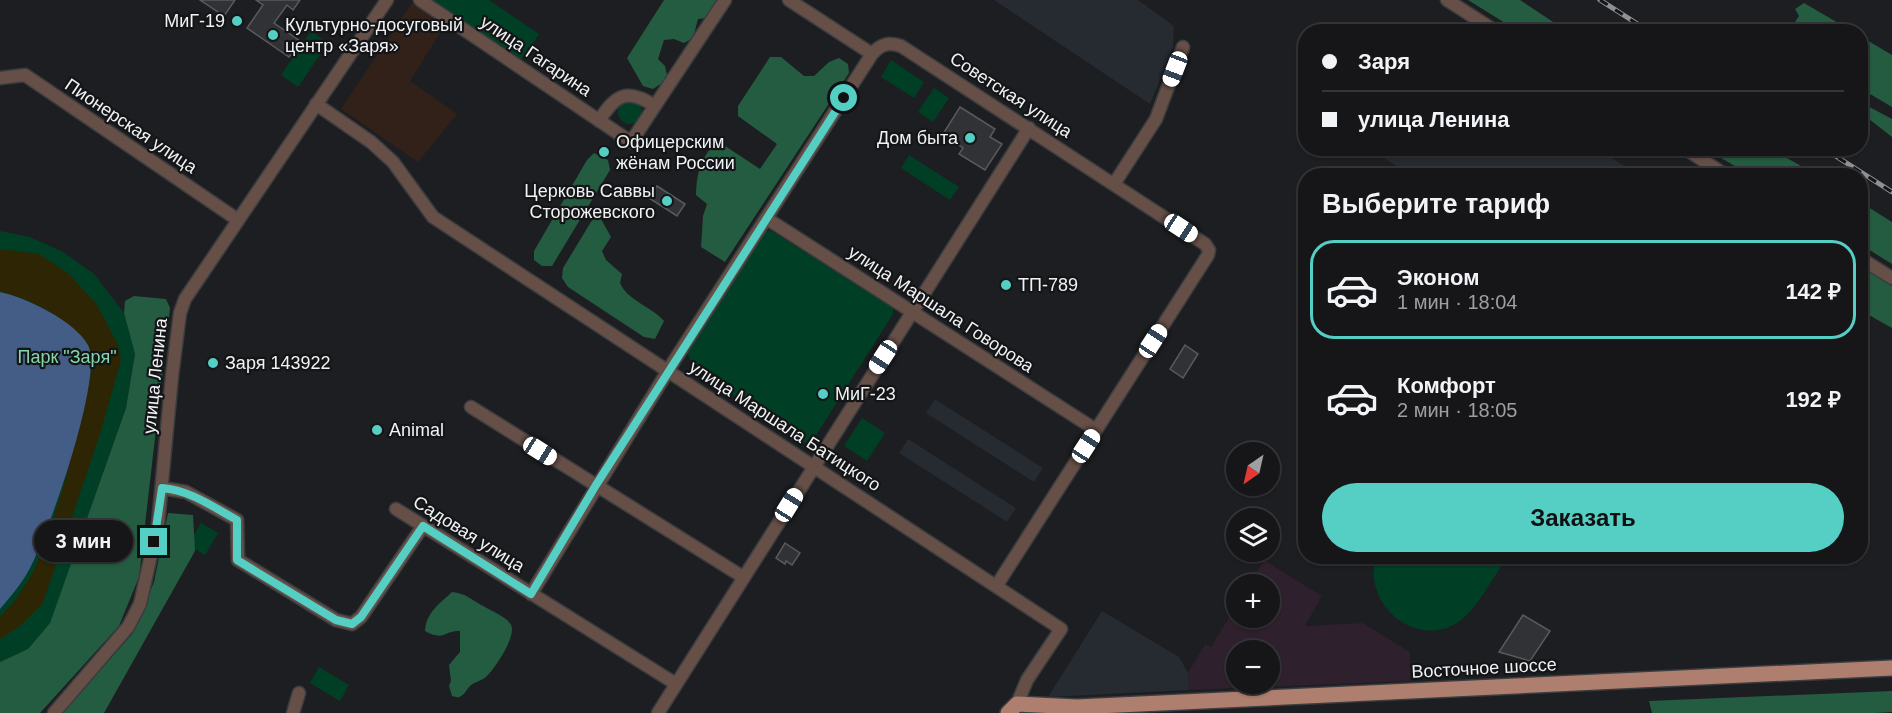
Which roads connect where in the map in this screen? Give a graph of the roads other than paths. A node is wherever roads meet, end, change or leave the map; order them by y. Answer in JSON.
{"nodes":[{"id":1,"x":387,"y":0,"type":"edge"},
{"id":2,"x":420,"y":0,"type":"edge"},
{"id":3,"x":725,"y":0,"type":"edge"},
{"id":4,"x":789,"y":0,"type":"edge"},
{"id":5,"x":1447,"y":0,"type":"edge"},
{"id":6,"x":1484,"y":24,"type":"edge"},
{"id":7,"x":1183,"y":47,"type":"dead end"},
{"id":8,"x":872,"y":54,"type":"junction"},
{"id":9,"x":0,"y":78,"type":"edge"},
{"id":10,"x":316,"y":104,"type":"junction"},
{"id":11,"x":655,"y":106,"type":"junction"},
{"id":12,"x":599,"y":121,"type":"junction"},
{"id":13,"x":1029,"y":128,"type":"junction"},
{"id":14,"x":1696,"y":156,"type":"edge"},
{"id":15,"x":1715,"y":168,"type":"edge"},
{"id":16,"x":1114,"y":184,"type":"junction"},
{"id":17,"x":766,"y":218,"type":"junction"},
{"id":18,"x":238,"y":220,"type":"junction"},
{"id":19,"x":1868,"y":263,"type":"edge"},
{"id":20,"x":1892,"y":278,"type":"edge"},
{"id":21,"x":911,"y":311,"type":"junction"},
{"id":22,"x":668,"y":371,"type":"junction"},
{"id":23,"x":471,"y":407,"type":"dead end"},
{"id":24,"x":1096,"y":430,"type":"junction"},
{"id":25,"x":813,"y":466,"type":"junction"},
{"id":26,"x":596,"y":485,"type":"junction"},
{"id":27,"x":162,"y":488,"type":"junction"},
{"id":28,"x":396,"y":510,"type":"dead end"},
{"id":29,"x":423,"y":526,"type":"junction"},
{"id":30,"x":743,"y":577,"type":"junction"},
{"id":31,"x":997,"y":585,"type":"junction"},
{"id":32,"x":531,"y":594,"type":"junction"},
{"id":33,"x":1892,"y":668,"type":"edge"},
{"id":34,"x":676,"y":684,"type":"junction"},
{"id":35,"x":299,"y":693,"type":"dead end"},
{"id":36,"x":1077,"y":706,"type":"junction"},
{"id":37,"x":1018,"y":709,"type":"edge"},
{"id":38,"x":54,"y":713,"type":"edge"},
{"id":39,"x":293,"y":713,"type":"edge"},
{"id":40,"x":658,"y":713,"type":"edge"},
{"id":41,"x":1054,"y":713,"type":"edge"}],
"edges":[{"from":1,"to":10,"type":"street","name":"улица Ленина"},
{"from":2,"to":12,"type":"street","name":"улица Гагарина"},
{"from":3,"to":11,"type":"street"},
{"from":4,"to":8,"type":"street"},
{"from":5,"to":6,"type":"street"},
{"from":7,"to":16,"type":"street"},
{"from":8,"to":13,"type":"street","name":"Советская улица"},
{"from":8,"to":17,"type":"street"},
{"from":9,"to":18,"type":"street","name":"Пионерская улица"},
{"from":10,"to":18,"type":"street","name":"улица Ленина"},
{"from":10,"to":22,"type":"street","name":"улица Маршала Батицкого"},
{"from":11,"to":12,"type":"street"},
{"from":11,"to":12,"type":"street","name":"улица Гагарина"},
{"from":13,"to":16,"type":"street","name":"Советская улица"},
{"from":13,"to":21,"type":"street"},
{"from":14,"to":15,"type":"street"},
{"from":16,"to":24,"type":"street","name":"Советская улица"},
{"from":17,"to":21,"type":"street","name":"улица Маршала Говорова"},
{"from":17,"to":22,"type":"street"},
{"from":18,"to":27,"type":"street","name":"улица Ленина"},
{"from":19,"to":20,"type":"street"},
{"from":21,"to":24,"type":"street","name":"улица Маршала Говорова"},
{"from":21,"to":25,"type":"street"},
{"from":22,"to":25,"type":"street","name":"улица Маршала Батицкого"},
{"from":22,"to":26,"type":"street"},
{"from":23,"to":26,"type":"street"},
{"from":24,"to":31,"type":"street"},
{"from":25,"to":30,"type":"street"},
{"from":25,"to":31,"type":"street","name":"улица Маршала Батицкого"},
{"from":26,"to":30,"type":"street"},
{"from":26,"to":32,"type":"street"},
{"from":27,"to":29,"type":"street"},
{"from":27,"to":38,"type":"street","name":"улица Ленина"},
{"from":28,"to":29,"type":"street","name":"Садовая улица"},
{"from":29,"to":32,"type":"street","name":"Садовая улица"},
{"from":30,"to":34,"type":"street"},
{"from":31,"to":37,"type":"street","name":"улица Маршала Батицкого"},
{"from":32,"to":34,"type":"street","name":"Садовая улица"},
{"from":33,"to":36,"type":"main road","name":"Восточное шоссе"},
{"from":34,"to":40,"type":"street"},
{"from":35,"to":39,"type":"street"},
{"from":36,"to":37,"type":"main road","name":"Восточное шоссе"},
{"from":36,"to":41,"type":"main road","name":"Восточное шоссе"}]}
